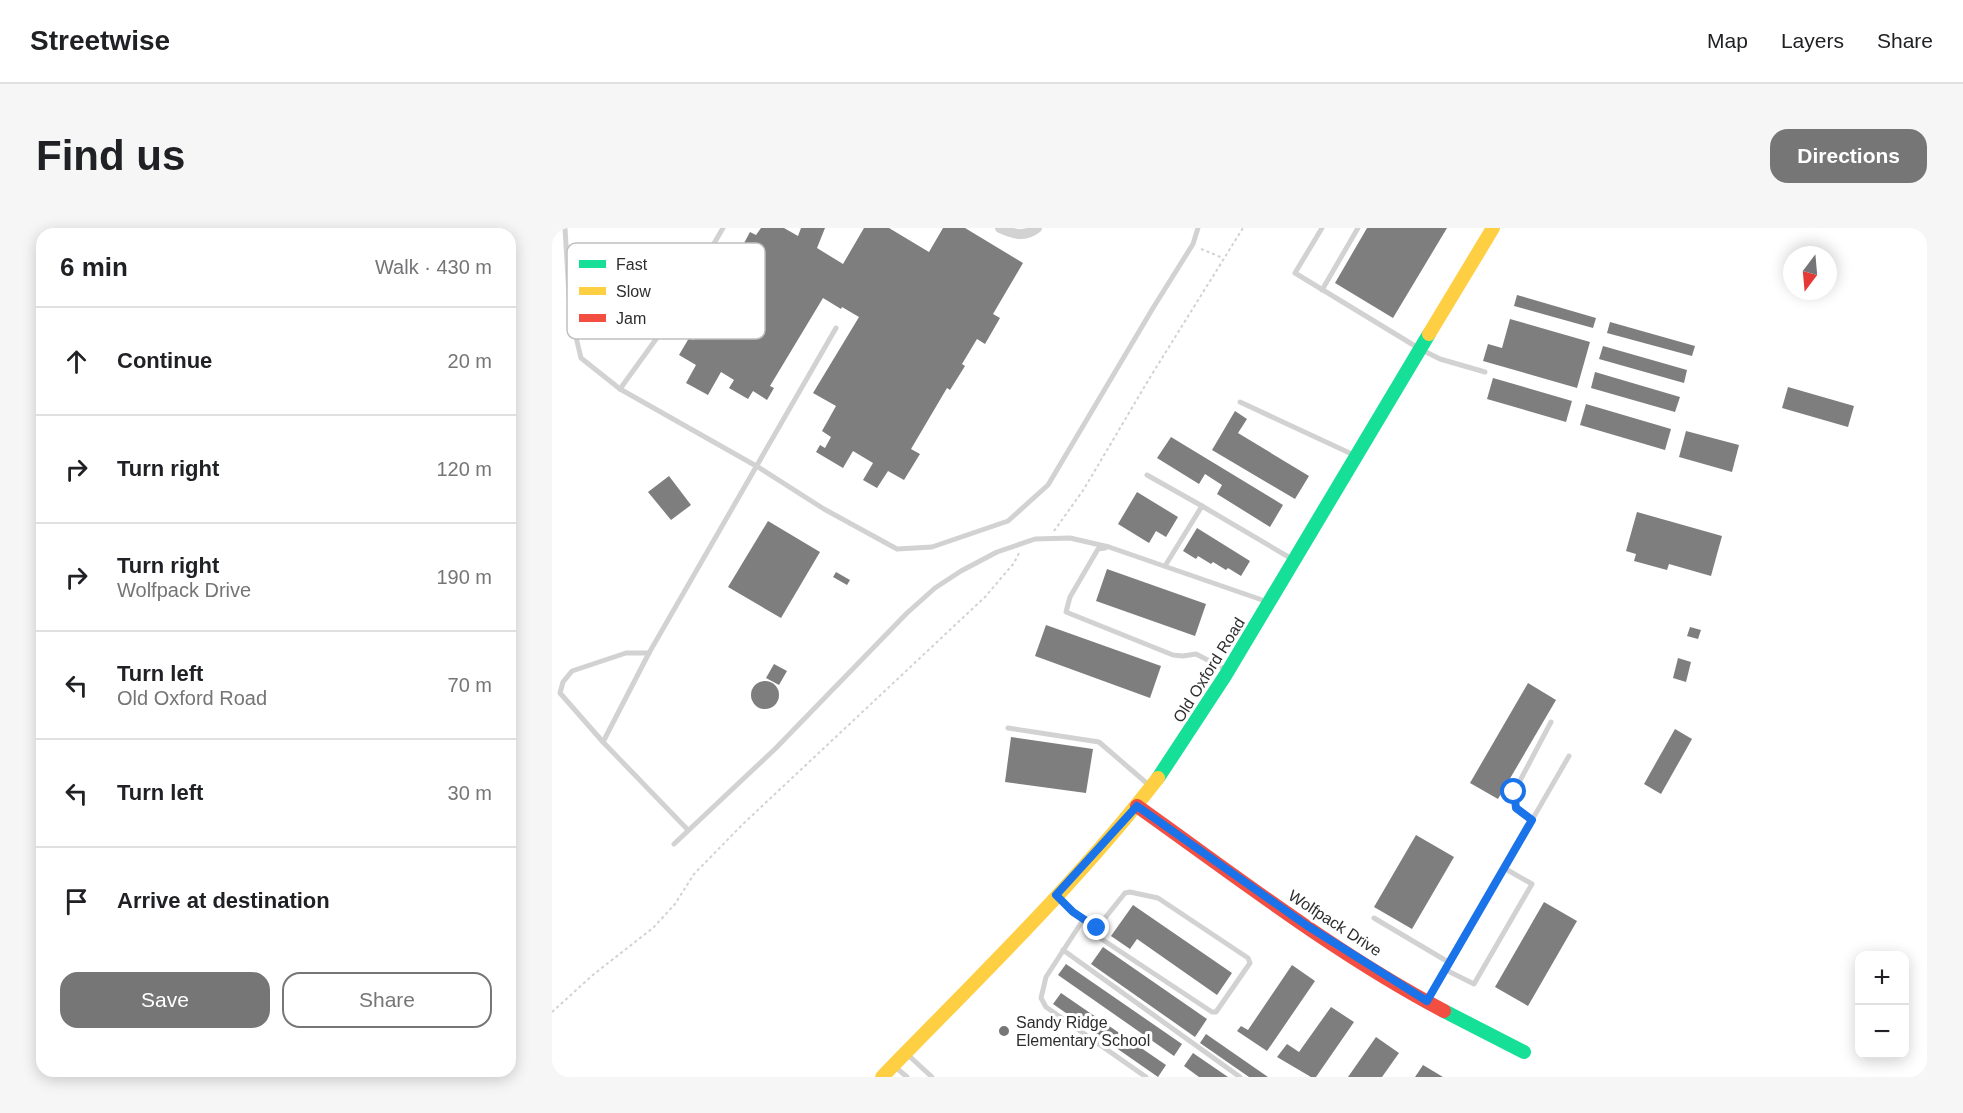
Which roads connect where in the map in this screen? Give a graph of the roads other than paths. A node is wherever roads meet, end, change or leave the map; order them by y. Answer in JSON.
{"nodes":[{"id":1,"x":565,"y":228,"type":"edge"},
{"id":2,"x":723,"y":228,"type":"edge"},
{"id":3,"x":1000,"y":228,"type":"edge"},
{"id":4,"x":1036,"y":228,"type":"edge"},
{"id":5,"x":1198,"y":228,"type":"edge"},
{"id":6,"x":1322,"y":228,"type":"edge"},
{"id":7,"x":1358,"y":228,"type":"edge"},
{"id":8,"x":1492,"y":228,"type":"edge"},
{"id":9,"x":714,"y":243,"type":"edge"},
{"id":10,"x":567,"y":262,"type":"edge"},
{"id":11,"x":1322,"y":290,"type":"junction"},
{"id":12,"x":836,"y":328,"type":"dead end"},
{"id":13,"x":576,"y":339,"type":"edge"},
{"id":14,"x":656,"y":339,"type":"edge"},
{"id":15,"x":1420,"y":349,"type":"junction"},
{"id":16,"x":1485,"y":372,"type":"dead end"},
{"id":17,"x":620,"y":389,"type":"junction"},
{"id":18,"x":1240,"y":402,"type":"dead end"},
{"id":19,"x":1356,"y":456,"type":"junction"},
{"id":20,"x":758,"y":467,"type":"junction"},
{"id":21,"x":1148,"y":475,"type":"dead end"},
{"id":22,"x":1202,"y":506,"type":"junction"},
{"id":23,"x":1109,"y":547,"type":"junction"},
{"id":24,"x":1294,"y":560,"type":"junction"},
{"id":25,"x":1165,"y":566,"type":"junction"},
{"id":26,"x":1270,"y":602,"type":"junction"},
{"id":27,"x":649,"y":653,"type":"junction"},
{"id":28,"x":1228,"y":670,"type":"junction"},
{"id":29,"x":1551,"y":722,"type":"dead end"},
{"id":30,"x":1008,"y":728,"type":"dead end"},
{"id":31,"x":603,"y":742,"type":"junction"},
{"id":32,"x":1569,"y":756,"type":"dead end"},
{"id":33,"x":1151,"y":787,"type":"junction"},
{"id":34,"x":1137,"y":806,"type":"junction"},
{"id":35,"x":1532,"y":820,"type":"junction"},
{"id":36,"x":688,"y":830,"type":"junction"},
{"id":37,"x":674,"y":844,"type":"dead end"},
{"id":38,"x":1504,"y":868,"type":"junction"},
{"id":39,"x":1056,"y":895,"type":"junction"},
{"id":40,"x":1374,"y":918,"type":"dead end"},
{"id":41,"x":1083,"y":920,"type":"junction"},
{"id":42,"x":1097,"y":928,"type":"junction"},
{"id":43,"x":1063,"y":950,"type":"junction"},
{"id":44,"x":1450,"y":963,"type":"junction"},
{"id":45,"x":1446,"y":970,"type":"junction"},
{"id":46,"x":1427,"y":1001,"type":"junction"},
{"id":47,"x":1524,"y":1052,"type":"dead end"},
{"id":48,"x":906,"y":1053,"type":"junction"},
{"id":49,"x":893,"y":1065,"type":"junction"},
{"id":50,"x":882,"y":1077,"type":"edge"},
{"id":51,"x":907,"y":1077,"type":"edge"},
{"id":52,"x":932,"y":1077,"type":"edge"},
{"id":53,"x":1146,"y":1077,"type":"edge"},
{"id":54,"x":1240,"y":1077,"type":"edge"}],
"edges":[{"from":1,"to":10,"type":"lane"},
{"from":2,"to":9,"type":"lane"},
{"from":3,"to":4,"type":"street"},
{"from":5,"to":20,"type":"lane"},
{"from":6,"to":11,"type":"lane"},
{"from":7,"to":11,"type":"lane"},
{"from":8,"to":15,"type":"street","name":"Old Oxford Road"},
{"from":11,"to":15,"type":"lane"},
{"from":12,"to":20,"type":"lane"},
{"from":13,"to":17,"type":"lane"},
{"from":14,"to":17,"type":"lane"},
{"from":15,"to":16,"type":"lane"},
{"from":15,"to":19,"type":"street","name":"Old Oxford Road"},
{"from":17,"to":20,"type":"lane"},
{"from":18,"to":19,"type":"lane"},
{"from":19,"to":24,"type":"street","name":"Old Oxford Road"},
{"from":20,"to":27,"type":"lane"},
{"from":21,"to":22,"type":"lane"},
{"from":22,"to":24,"type":"lane"},
{"from":22,"to":25,"type":"lane"},
{"from":23,"to":25,"type":"lane"},
{"from":23,"to":28,"type":"lane"},
{"from":23,"to":36,"type":"lane"},
{"from":24,"to":26,"type":"street","name":"Old Oxford Road"},
{"from":25,"to":26,"type":"lane"},
{"from":26,"to":28,"type":"street","name":"Old Oxford Road"},
{"from":27,"to":31,"type":"lane"},
{"from":27,"to":31,"type":"lane"},
{"from":28,"to":33,"type":"street","name":"Old Oxford Road"},
{"from":29,"to":35,"type":"lane"},
{"from":30,"to":33,"type":"lane"},
{"from":31,"to":36,"type":"lane"},
{"from":32,"to":35,"type":"lane"},
{"from":33,"to":34,"type":"street","name":"Old Oxford Road"},
{"from":34,"to":39,"type":"street","name":"Old Oxford Road"},
{"from":34,"to":46,"type":"street","name":"Wolfpack Drive"},
{"from":35,"to":38,"type":"lane"},
{"from":36,"to":37,"type":"lane"},
{"from":38,"to":44,"type":"lane"},
{"from":38,"to":45,"type":"lane"},
{"from":39,"to":41,"type":"lane"},
{"from":39,"to":48,"type":"street","name":"Old Oxford Road"},
{"from":40,"to":44,"type":"lane"},
{"from":41,"to":42,"type":"lane"},
{"from":41,"to":43,"type":"lane"},
{"from":42,"to":42,"type":"lane"},
{"from":43,"to":53,"type":"lane"},
{"from":43,"to":54,"type":"lane"},
{"from":44,"to":45,"type":"lane"},
{"from":45,"to":46,"type":"lane"},
{"from":46,"to":47,"type":"street","name":"Wolfpack Drive"},
{"from":48,"to":49,"type":"street","name":"Old Oxford Road"},
{"from":48,"to":52,"type":"lane"},
{"from":49,"to":50,"type":"street","name":"Old Oxford Road"},
{"from":49,"to":51,"type":"lane"}]}
